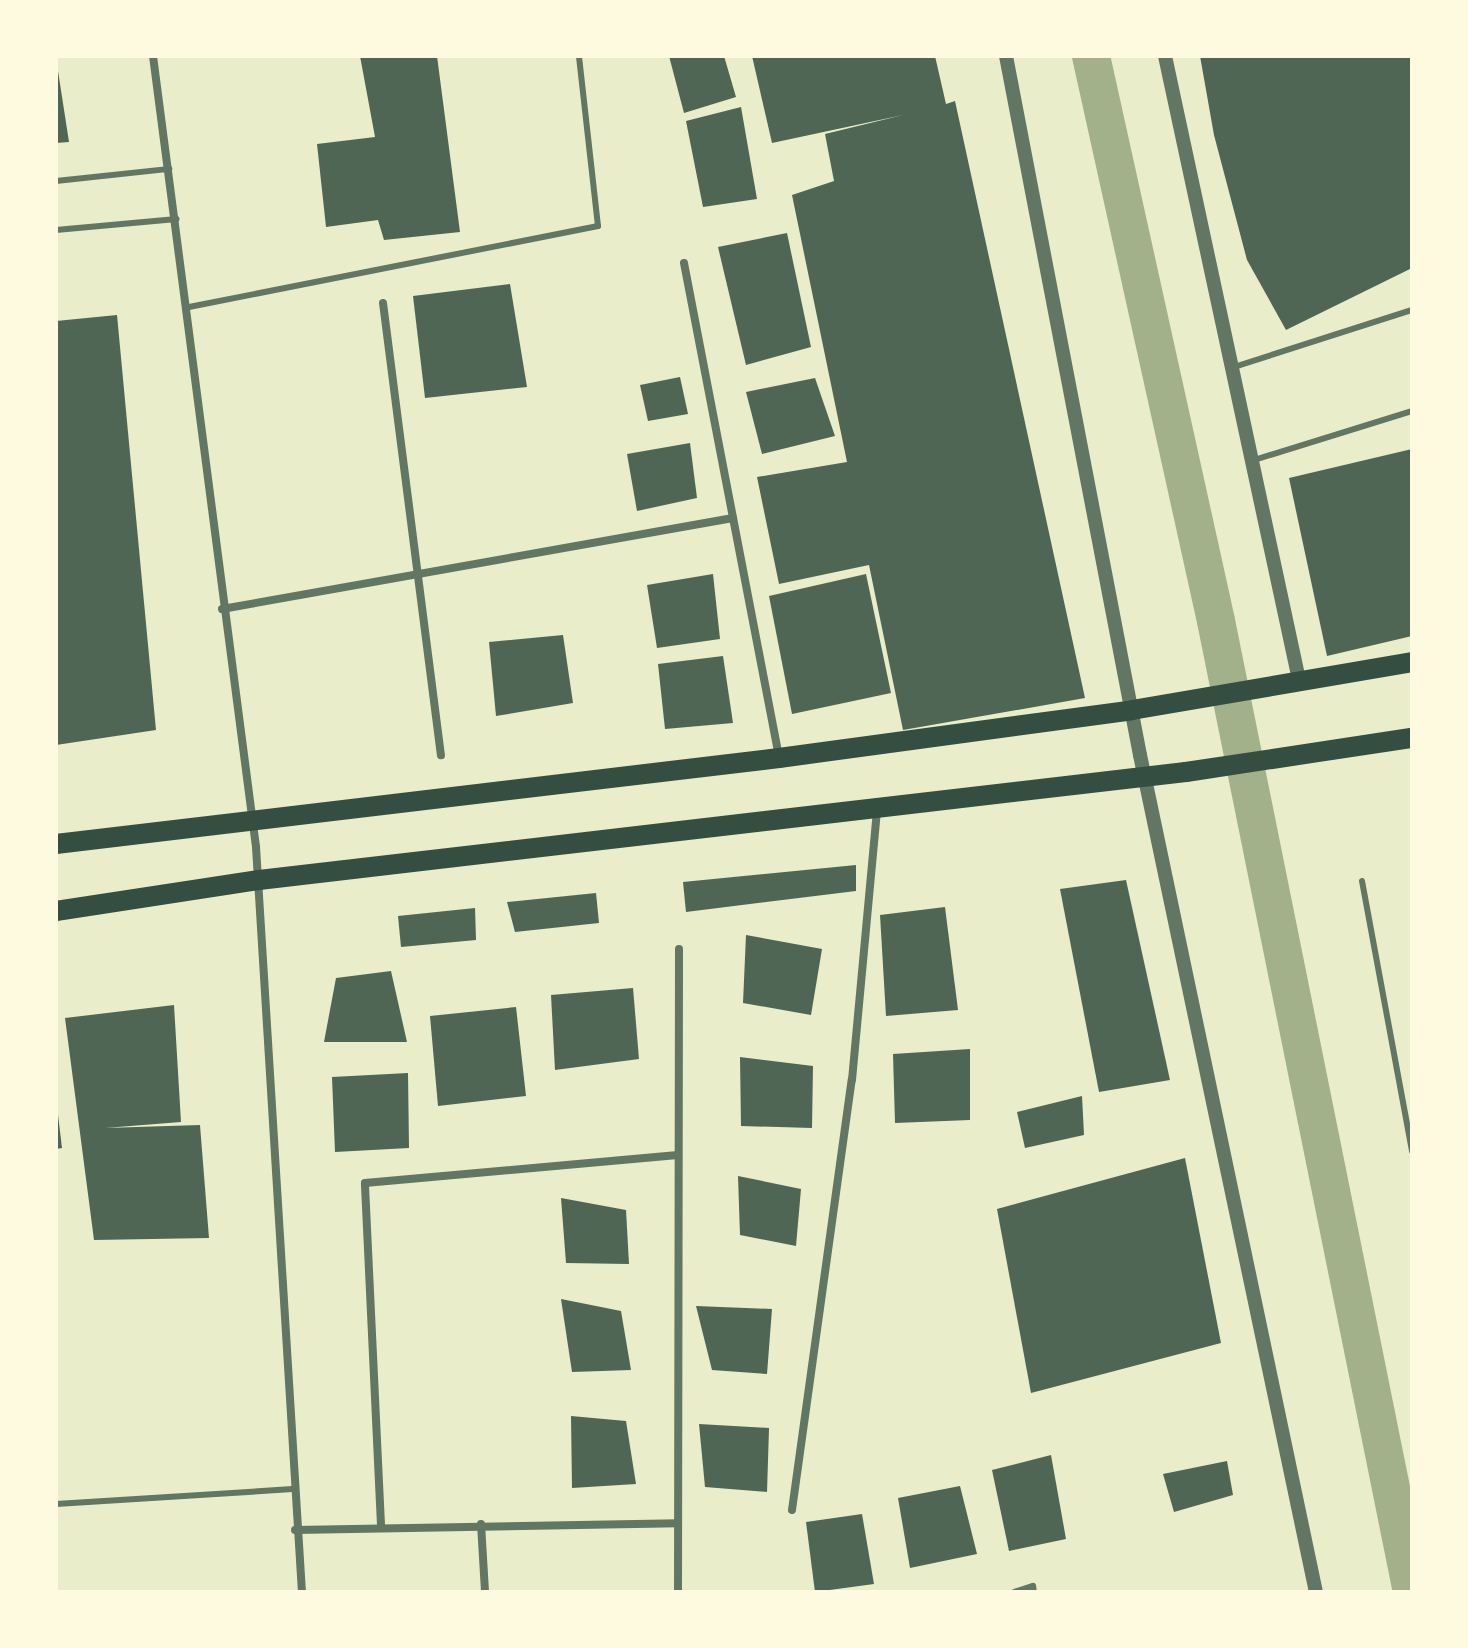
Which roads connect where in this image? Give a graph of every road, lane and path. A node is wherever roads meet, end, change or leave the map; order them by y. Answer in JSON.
{"nodes":[{"id":1,"x":153,"y":56,"type":"edge"},
{"id":2,"x":579,"y":56,"type":"edge"},
{"id":3,"x":1006,"y":56,"type":"edge"},
{"id":4,"x":1165,"y":56,"type":"edge"},
{"id":5,"x":169,"y":169,"type":"junction"},
{"id":6,"x":56,"y":181,"type":"edge"},
{"id":7,"x":176,"y":219,"type":"junction"},
{"id":8,"x":56,"y":230,"type":"edge"},
{"id":9,"x":684,"y":263,"type":"dead end"},
{"id":10,"x":383,"y":303,"type":"dead end"},
{"id":11,"x":189,"y":307,"type":"junction"},
{"id":12,"x":1412,"y":310,"type":"edge"},
{"id":13,"x":1234,"y":367,"type":"junction"},
{"id":14,"x":1412,"y":411,"type":"edge"},
{"id":15,"x":1254,"y":460,"type":"junction"},
{"id":16,"x":733,"y":518,"type":"junction"},
{"id":17,"x":417,"y":571,"type":"junction"},
{"id":18,"x":222,"y":609,"type":"junction"},
{"id":19,"x":1412,"y":662,"type":"edge"},
{"id":20,"x":1299,"y":680,"type":"junction"},
{"id":21,"x":1132,"y":710,"type":"junction"},
{"id":22,"x":1412,"y":738,"type":"edge"},
{"id":23,"x":441,"y":755,"type":"dead end"},
{"id":24,"x":779,"y":758,"type":"junction"},
{"id":25,"x":1145,"y":777,"type":"junction"},
{"id":26,"x":877,"y":812,"type":"junction"},
{"id":27,"x":252,"y":820,"type":"junction"},
{"id":28,"x":56,"y":844,"type":"edge"},
{"id":29,"x":259,"y":880,"type":"junction"},
{"id":30,"x":1362,"y":881,"type":"dead end"},
{"id":31,"x":56,"y":911,"type":"edge"},
{"id":32,"x":679,"y":949,"type":"dead end"},
{"id":33,"x":1411,"y":1139,"type":"edge"},
{"id":34,"x":1412,"y":1151,"type":"edge"},
{"id":35,"x":678,"y":1155,"type":"junction"},
{"id":36,"x":293,"y":1489,"type":"junction"},
{"id":37,"x":56,"y":1504,"type":"edge"},
{"id":38,"x":792,"y":1510,"type":"dead end"},
{"id":39,"x":678,"y":1523,"type":"junction"},
{"id":40,"x":481,"y":1524,"type":"junction"},
{"id":41,"x":381,"y":1525,"type":"junction"},
{"id":42,"x":295,"y":1530,"type":"junction"},
{"id":43,"x":302,"y":1592,"type":"edge"},
{"id":44,"x":485,"y":1592,"type":"edge"},
{"id":45,"x":678,"y":1592,"type":"edge"},
{"id":46,"x":1014,"y":1592,"type":"edge"},
{"id":47,"x":1034,"y":1592,"type":"edge"},
{"id":48,"x":1316,"y":1592,"type":"edge"}],
"edges":[{"from":1,"to":5,"type":"street"},
{"from":2,"to":11,"type":"lane"},
{"from":3,"to":21,"type":"street"},
{"from":4,"to":13,"type":"street"},
{"from":5,"to":6,"type":"lane"},
{"from":5,"to":7,"type":"street"},
{"from":7,"to":8,"type":"lane"},
{"from":7,"to":11,"type":"street"},
{"from":9,"to":16,"type":"street"},
{"from":10,"to":17,"type":"street"},
{"from":11,"to":18,"type":"street"},
{"from":12,"to":13,"type":"lane"},
{"from":13,"to":15,"type":"street"},
{"from":14,"to":15,"type":"lane"},
{"from":15,"to":20,"type":"street"},
{"from":16,"to":17,"type":"street"},
{"from":16,"to":24,"type":"street"},
{"from":17,"to":18,"type":"street"},
{"from":17,"to":23,"type":"street"},
{"from":18,"to":27,"type":"street"},
{"from":19,"to":20,"type":"main road"},
{"from":20,"to":21,"type":"main road"},
{"from":21,"to":24,"type":"main road"},
{"from":21,"to":25,"type":"street"},
{"from":22,"to":25,"type":"main road"},
{"from":24,"to":27,"type":"main road"},
{"from":25,"to":26,"type":"main road"},
{"from":25,"to":48,"type":"street"},
{"from":26,"to":29,"type":"main road"},
{"from":26,"to":38,"type":"street"},
{"from":27,"to":28,"type":"main road"},
{"from":27,"to":29,"type":"street"},
{"from":29,"to":31,"type":"main road"},
{"from":29,"to":36,"type":"street"},
{"from":30,"to":33,"type":"lane"},
{"from":32,"to":35,"type":"street"},
{"from":33,"to":34,"type":"lane"},
{"from":35,"to":39,"type":"street"},
{"from":35,"to":41,"type":"street"},
{"from":36,"to":37,"type":"lane"},
{"from":36,"to":42,"type":"street"},
{"from":39,"to":40,"type":"street"},
{"from":39,"to":45,"type":"street"},
{"from":40,"to":41,"type":"street"},
{"from":40,"to":44,"type":"street"},
{"from":41,"to":42,"type":"street"},
{"from":42,"to":43,"type":"street"},
{"from":46,"to":47,"type":"lane"}]}
